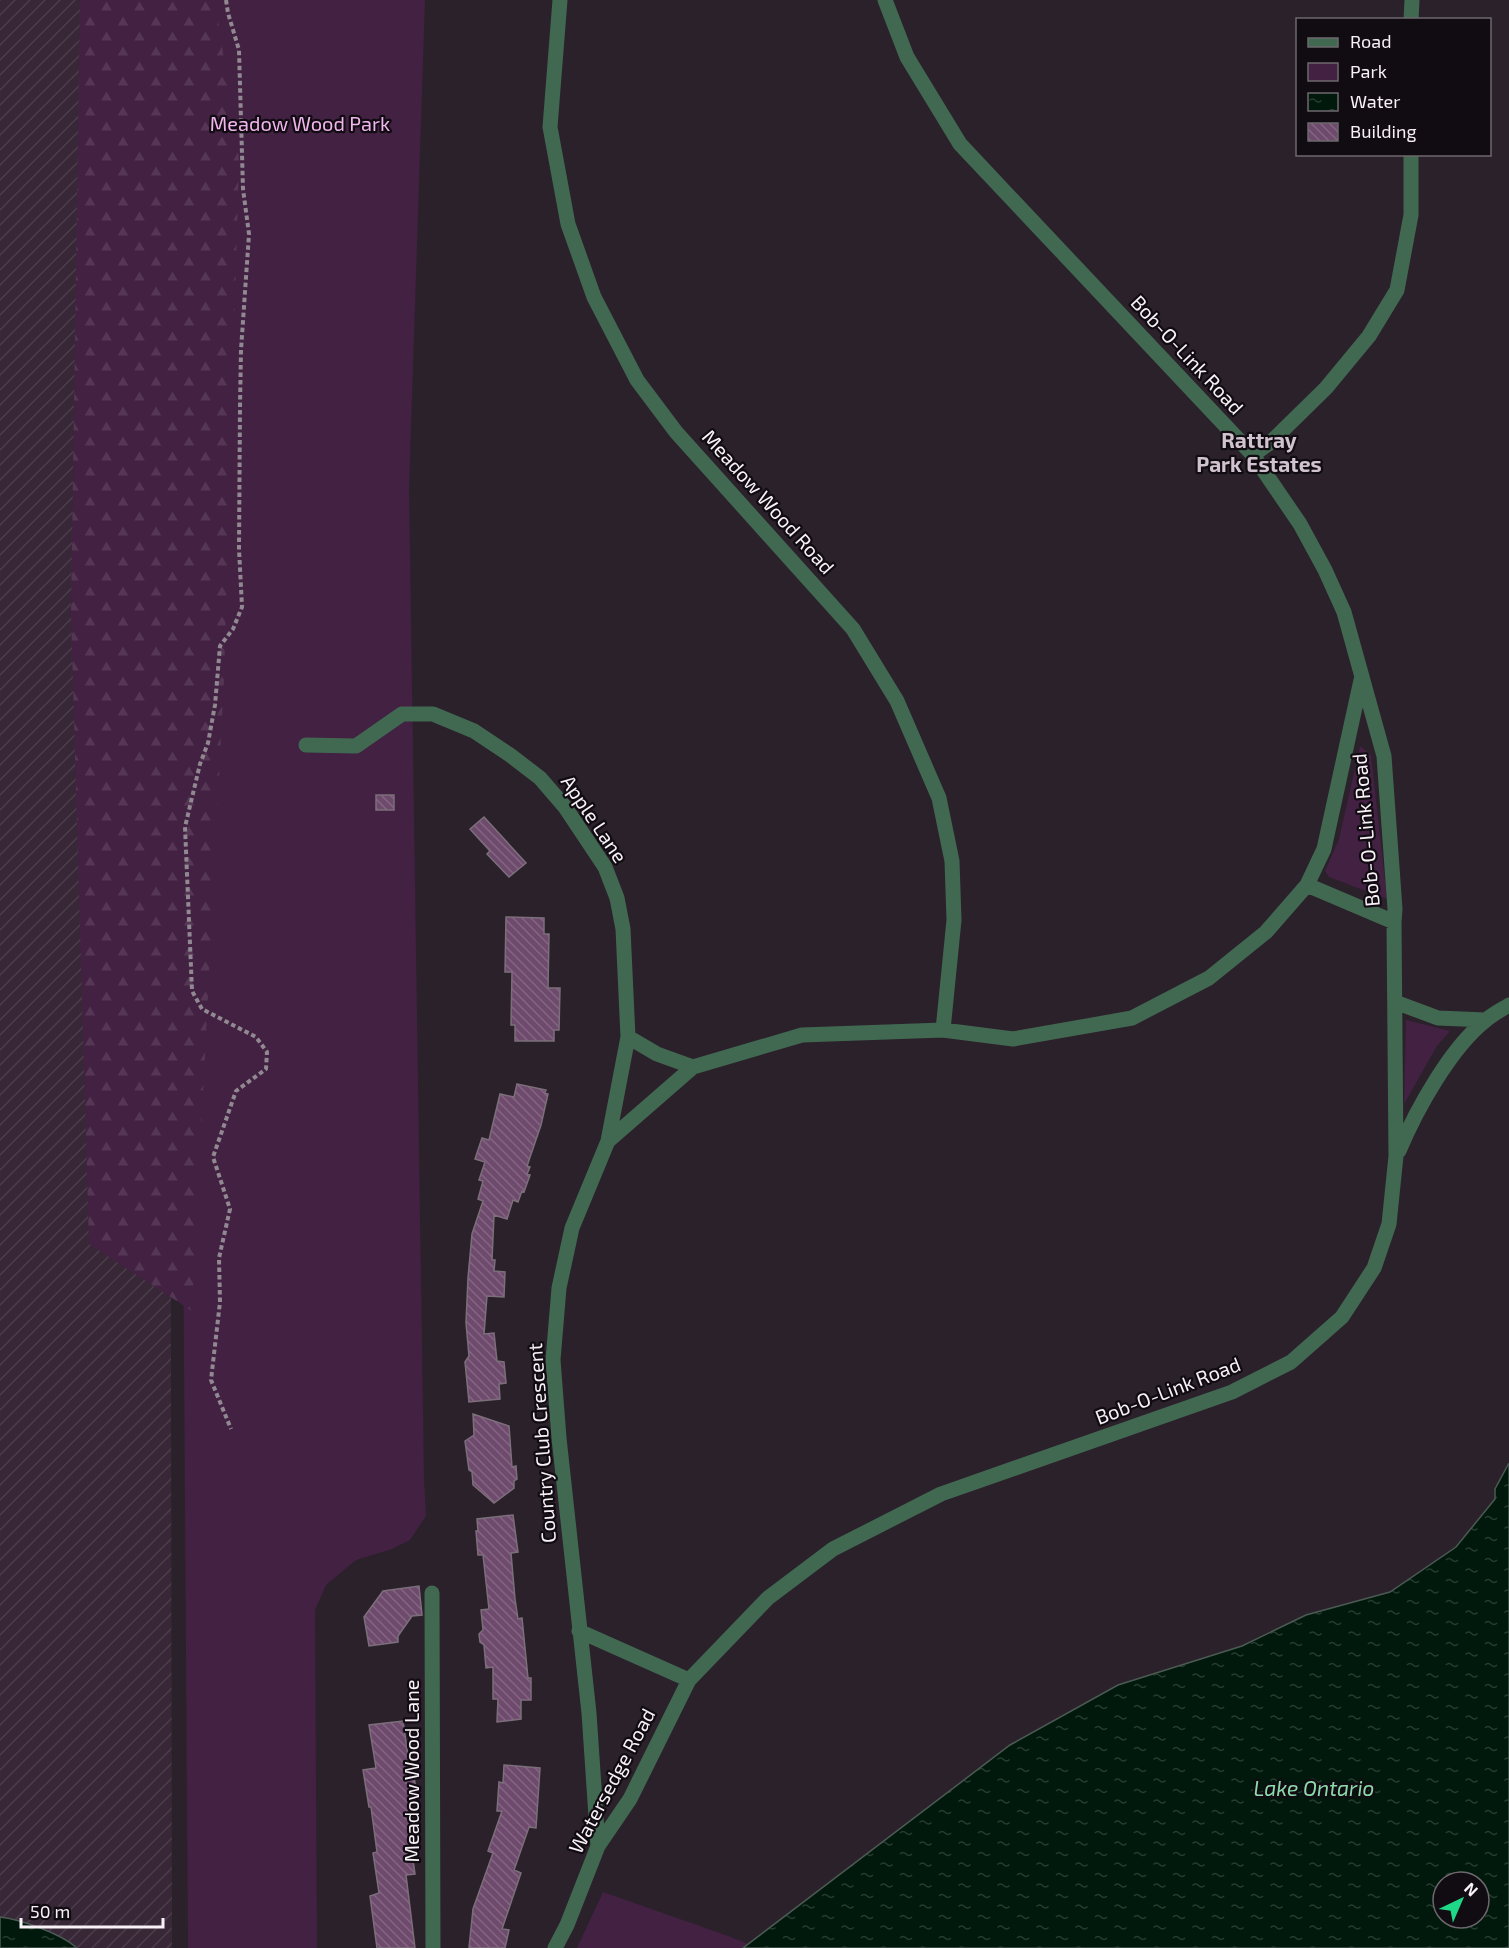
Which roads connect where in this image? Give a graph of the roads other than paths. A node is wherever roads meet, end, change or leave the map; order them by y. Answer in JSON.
{"nodes":[{"id":1,"x":560,"y":0,"type":"edge"},
{"id":2,"x":885,"y":0,"type":"edge"},
{"id":3,"x":1412,"y":0,"type":"edge"},
{"id":4,"x":1411,"y":18,"type":"edge"},
{"id":5,"x":1411,"y":156,"type":"edge"},
{"id":6,"x":1252,"y":455,"type":"junction"},
{"id":7,"x":1362,"y":677,"type":"junction"},
{"id":8,"x":306,"y":745,"type":"dead end"},
{"id":9,"x":1307,"y":885,"type":"junction"},
{"id":10,"x":1394,"y":922,"type":"junction"},
{"id":11,"x":1395,"y":1002,"type":"junction"},
{"id":12,"x":1509,"y":1005,"type":"edge"},
{"id":13,"x":1485,"y":1020,"type":"junction"},
{"id":14,"x":944,"y":1030,"type":"junction"},
{"id":15,"x":628,"y":1037,"type":"junction"},
{"id":16,"x":693,"y":1067,"type":"junction"},
{"id":17,"x":608,"y":1141,"type":"junction"},
{"id":18,"x":1396,"y":1156,"type":"junction"},
{"id":19,"x":432,"y":1593,"type":"dead end"},
{"id":20,"x":579,"y":1631,"type":"junction"},
{"id":21,"x":689,"y":1680,"type":"junction"},
{"id":22,"x":598,"y":1846,"type":"junction"},
{"id":23,"x":433,"y":1948,"type":"edge"},
{"id":24,"x":555,"y":1948,"type":"edge"}],
"edges":[{"from":1,"to":14,"type":"street","name":"Meadow Wood Road"},
{"from":2,"to":6,"type":"street","name":"Bob-O-Link Road"},
{"from":3,"to":4,"type":"street"},
{"from":5,"to":6,"type":"street"},
{"from":6,"to":7,"type":"street","name":"Bob-O-Link Road"},
{"from":7,"to":9,"type":"street","name":"Country Club Crescent"},
{"from":7,"to":10,"type":"street","name":"Bob-O-Link Road"},
{"from":8,"to":15,"type":"street","name":"Apple Lane"},
{"from":9,"to":10,"type":"street","name":"Bob-O-Link Road"},
{"from":9,"to":14,"type":"street","name":"Country Club Crescent"},
{"from":10,"to":11,"type":"street","name":"Bob-O-Link Road"},
{"from":11,"to":13,"type":"street"},
{"from":11,"to":18,"type":"street","name":"Bob-O-Link Road"},
{"from":12,"to":13,"type":"street"},
{"from":13,"to":18,"type":"street"},
{"from":14,"to":16,"type":"street","name":"Country Club Crescent"},
{"from":15,"to":16,"type":"street"},
{"from":15,"to":17,"type":"street","name":"Apple Lane"},
{"from":16,"to":17,"type":"street","name":"Country Club Crescent"},
{"from":17,"to":20,"type":"street","name":"Country Club Crescent"},
{"from":18,"to":21,"type":"street","name":"Bob-O-Link Road"},
{"from":19,"to":23,"type":"street","name":"Meadow Wood Lane"},
{"from":20,"to":21,"type":"street"},
{"from":20,"to":22,"type":"street","name":"Country Club Crescent"},
{"from":21,"to":22,"type":"street","name":"Watersedge Road"},
{"from":22,"to":24,"type":"street","name":"Watersedge Road"}]}
